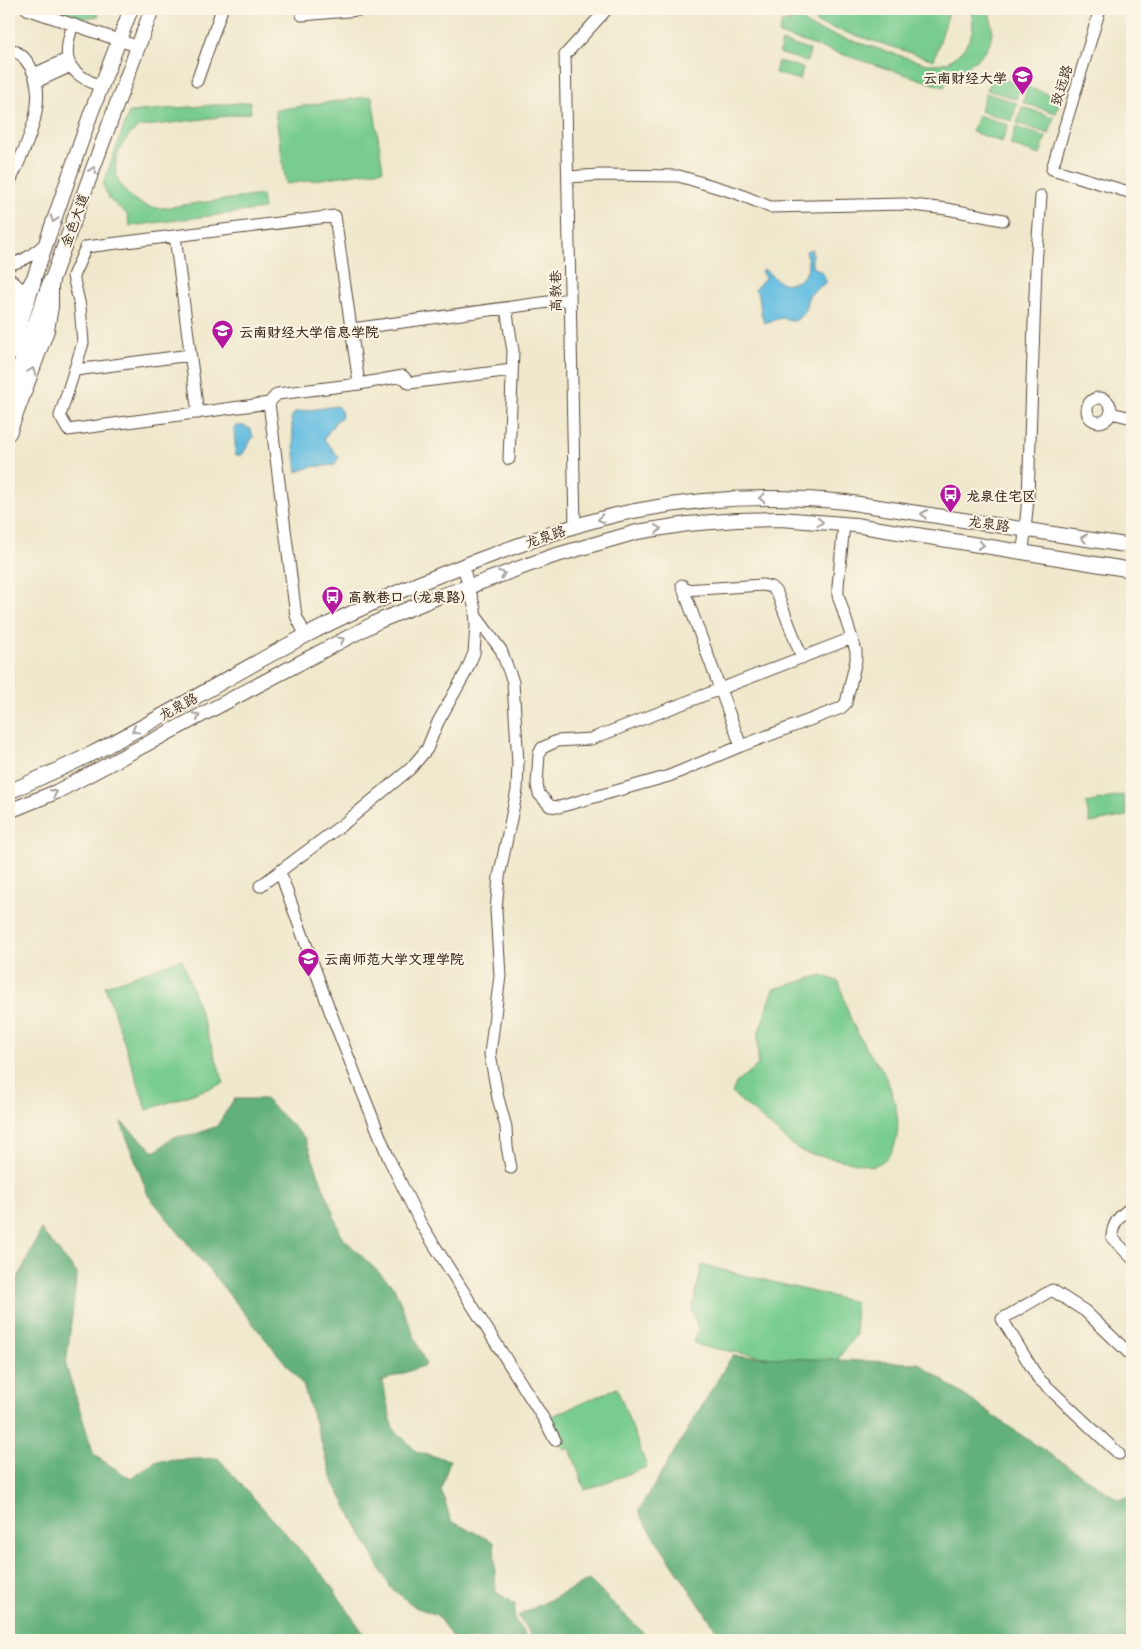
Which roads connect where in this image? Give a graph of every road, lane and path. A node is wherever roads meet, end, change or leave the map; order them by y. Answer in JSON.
{"nodes":[{"id":1,"x":27,"y":9,"type":"edge"},
{"id":2,"x":131,"y":9,"type":"edge"},
{"id":3,"x":152,"y":9,"type":"edge"},
{"id":4,"x":222,"y":9,"type":"edge"},
{"id":5,"x":370,"y":9,"type":"edge"},
{"id":6,"x":606,"y":9,"type":"edge"},
{"id":7,"x":1100,"y":9,"type":"edge"},
{"id":8,"x":302,"y":15,"type":"dead end"},
{"id":9,"x":73,"y":25,"type":"junction"},
{"id":10,"x":120,"y":40,"type":"junction"},
{"id":11,"x":139,"y":47,"type":"junction"},
{"id":12,"x":9,"y":48,"type":"edge"},
{"id":13,"x":69,"y":63,"type":"junction"},
{"id":14,"x":35,"y":78,"type":"junction"},
{"id":15,"x":197,"y":81,"type":"dead end"},
{"id":16,"x":102,"y":87,"type":"junction"},
{"id":17,"x":568,"y":177,"type":"junction"},
{"id":18,"x":9,"y":184,"type":"edge"},
{"id":19,"x":1132,"y":193,"type":"edge"},
{"id":20,"x":1041,"y":196,"type":"dead end"},
{"id":21,"x":1004,"y":220,"type":"dead end"},
{"id":22,"x":175,"y":236,"type":"junction"},
{"id":23,"x":46,"y":244,"type":"junction"},
{"id":24,"x":9,"y":264,"type":"edge"},
{"id":25,"x":9,"y":278,"type":"edge"},
{"id":26,"x":33,"y":281,"type":"junction"},
{"id":27,"x":51,"y":282,"type":"junction"},
{"id":28,"x":22,"y":295,"type":"junction"},
{"id":29,"x":570,"y":299,"type":"junction"},
{"id":30,"x":506,"y":308,"type":"junction"},
{"id":31,"x":16,"y":314,"type":"edge"},
{"id":32,"x":352,"y":329,"type":"junction"},
{"id":33,"x":24,"y":334,"type":"junction"},
{"id":34,"x":9,"y":353,"type":"edge"},
{"id":35,"x":190,"y":355,"type":"junction"},
{"id":36,"x":76,"y":370,"type":"junction"},
{"id":37,"x":512,"y":370,"type":"junction"},
{"id":38,"x":360,"y":384,"type":"junction"},
{"id":39,"x":9,"y":398,"type":"edge"},
{"id":40,"x":269,"y":403,"type":"junction"},
{"id":41,"x":198,"y":413,"type":"junction"},
{"id":42,"x":1111,"y":413,"type":"dead end"},
{"id":43,"x":1132,"y":418,"type":"edge"},
{"id":44,"x":9,"y":433,"type":"edge"},
{"id":45,"x":508,"y":459,"type":"dead end"},
{"id":46,"x":844,"y":524,"type":"junction"},
{"id":47,"x":575,"y":526,"type":"junction"},
{"id":48,"x":1026,"y":528,"type":"junction"},
{"id":49,"x":1132,"y":546,"type":"edge"},
{"id":50,"x":1023,"y":552,"type":"junction"},
{"id":51,"x":463,"y":566,"type":"junction"},
{"id":52,"x":1132,"y":570,"type":"edge"},
{"id":53,"x":468,"y":587,"type":"junction"},
{"id":54,"x":475,"y":615,"type":"junction"},
{"id":55,"x":306,"y":636,"type":"junction"},
{"id":56,"x":852,"y":638,"type":"junction"},
{"id":57,"x":802,"y":658,"type":"junction"},
{"id":58,"x":720,"y":689,"type":"junction"},
{"id":59,"x":740,"y":746,"type":"junction"},
{"id":60,"x":9,"y":792,"type":"edge"},
{"id":61,"x":9,"y":811,"type":"edge"},
{"id":62,"x":280,"y":872,"type":"junction"},
{"id":63,"x":260,"y":886,"type":"dead end"},
{"id":64,"x":511,"y":1168,"type":"dead end"},
{"id":65,"x":1132,"y":1207,"type":"edge"},
{"id":66,"x":1132,"y":1258,"type":"edge"},
{"id":67,"x":1132,"y":1356,"type":"edge"},
{"id":68,"x":555,"y":1440,"type":"dead end"},
{"id":69,"x":1119,"y":1454,"type":"dead end"}],
"edges":[{"from":1,"to":9,"type":"street"},
{"from":2,"to":10,"type":"main road","name":"金色大道"},
{"from":3,"to":11,"type":"main road","name":"金色大道"},
{"from":4,"to":15,"type":"street"},
{"from":5,"to":8,"type":"street"},
{"from":6,"to":17,"type":"street","name":"高教巷"},
{"from":7,"to":19,"type":"street","name":"致远路"},
{"from":9,"to":10,"type":"street"},
{"from":9,"to":13,"type":"street"},
{"from":10,"to":11,"type":"street"},
{"from":10,"to":16,"type":"main road","name":"金色大道"},
{"from":27,"to":11,"type":"main road","name":"金色大道","one_way":true},
{"from":12,"to":14,"type":"street"},
{"from":13,"to":14,"type":"street"},
{"from":13,"to":16,"type":"street"},
{"from":14,"to":18,"type":"street"},
{"from":16,"to":23,"type":"main road","name":"金色大道","one_way":true},
{"from":17,"to":21,"type":"street"},
{"from":17,"to":29,"type":"street","name":"高教巷"},
{"from":20,"to":48,"type":"street"},
{"from":22,"to":32,"type":"street"},
{"from":22,"to":35,"type":"street"},
{"from":22,"to":36,"type":"street"},
{"from":23,"to":24,"type":"street"},
{"from":23,"to":26,"type":"main road","name":"金色大道"},
{"from":25,"to":28,"type":"street"},
{"from":26,"to":28,"type":"main road","name":"金色大道"},
{"from":26,"to":31,"type":"highway"},
{"from":27,"to":33,"type":"highway"},
{"from":44,"to":27,"type":"main road","name":"金色大道","one_way":true},
{"from":28,"to":31,"type":"main road","name":"金色大道"},
{"from":29,"to":30,"type":"street"},
{"from":29,"to":47,"type":"street","name":"高教巷"},
{"from":30,"to":32,"type":"street"},
{"from":30,"to":37,"type":"street"},
{"from":31,"to":33,"type":"highway"},
{"from":32,"to":38,"type":"street"},
{"from":33,"to":34,"type":"highway"},
{"from":33,"to":39,"type":"highway"},
{"from":35,"to":36,"type":"street"},
{"from":35,"to":41,"type":"street"},
{"from":36,"to":41,"type":"street"},
{"from":37,"to":38,"type":"street"},
{"from":37,"to":45,"type":"street"},
{"from":38,"to":40,"type":"street"},
{"from":40,"to":41,"type":"street"},
{"from":40,"to":55,"type":"street"},
{"from":42,"to":43,"type":"street"},
{"from":46,"to":50,"type":"main road","name":"龙泉路","one_way":true},
{"from":53,"to":46,"type":"main road","name":"龙泉路","one_way":true},
{"from":46,"to":56,"type":"street"},
{"from":48,"to":47,"type":"main road","name":"龙泉路","one_way":true},
{"from":47,"to":51,"type":"main road","name":"龙泉路"},
{"from":49,"to":48,"type":"main road","name":"龙泉路","one_way":true},
{"from":48,"to":50,"type":"street"},
{"from":50,"to":52,"type":"main road","name":"龙泉路"},
{"from":51,"to":53,"type":"street"},
{"from":51,"to":55,"type":"main road","name":"龙泉路"},
{"from":53,"to":54,"type":"street"},
{"from":61,"to":53,"type":"main road","name":"龙泉路","one_way":true},
{"from":54,"to":62,"type":"street"},
{"from":54,"to":64,"type":"street"},
{"from":55,"to":60,"type":"main road","name":"龙泉路","one_way":true},
{"from":56,"to":57,"type":"street"},
{"from":56,"to":59,"type":"street"},
{"from":57,"to":58,"type":"street"},
{"from":57,"to":58,"type":"street"},
{"from":58,"to":59,"type":"street"},
{"from":58,"to":59,"type":"street"},
{"from":62,"to":63,"type":"street"},
{"from":62,"to":68,"type":"street"},
{"from":65,"to":66,"type":"street"},
{"from":67,"to":69,"type":"street"}]}
